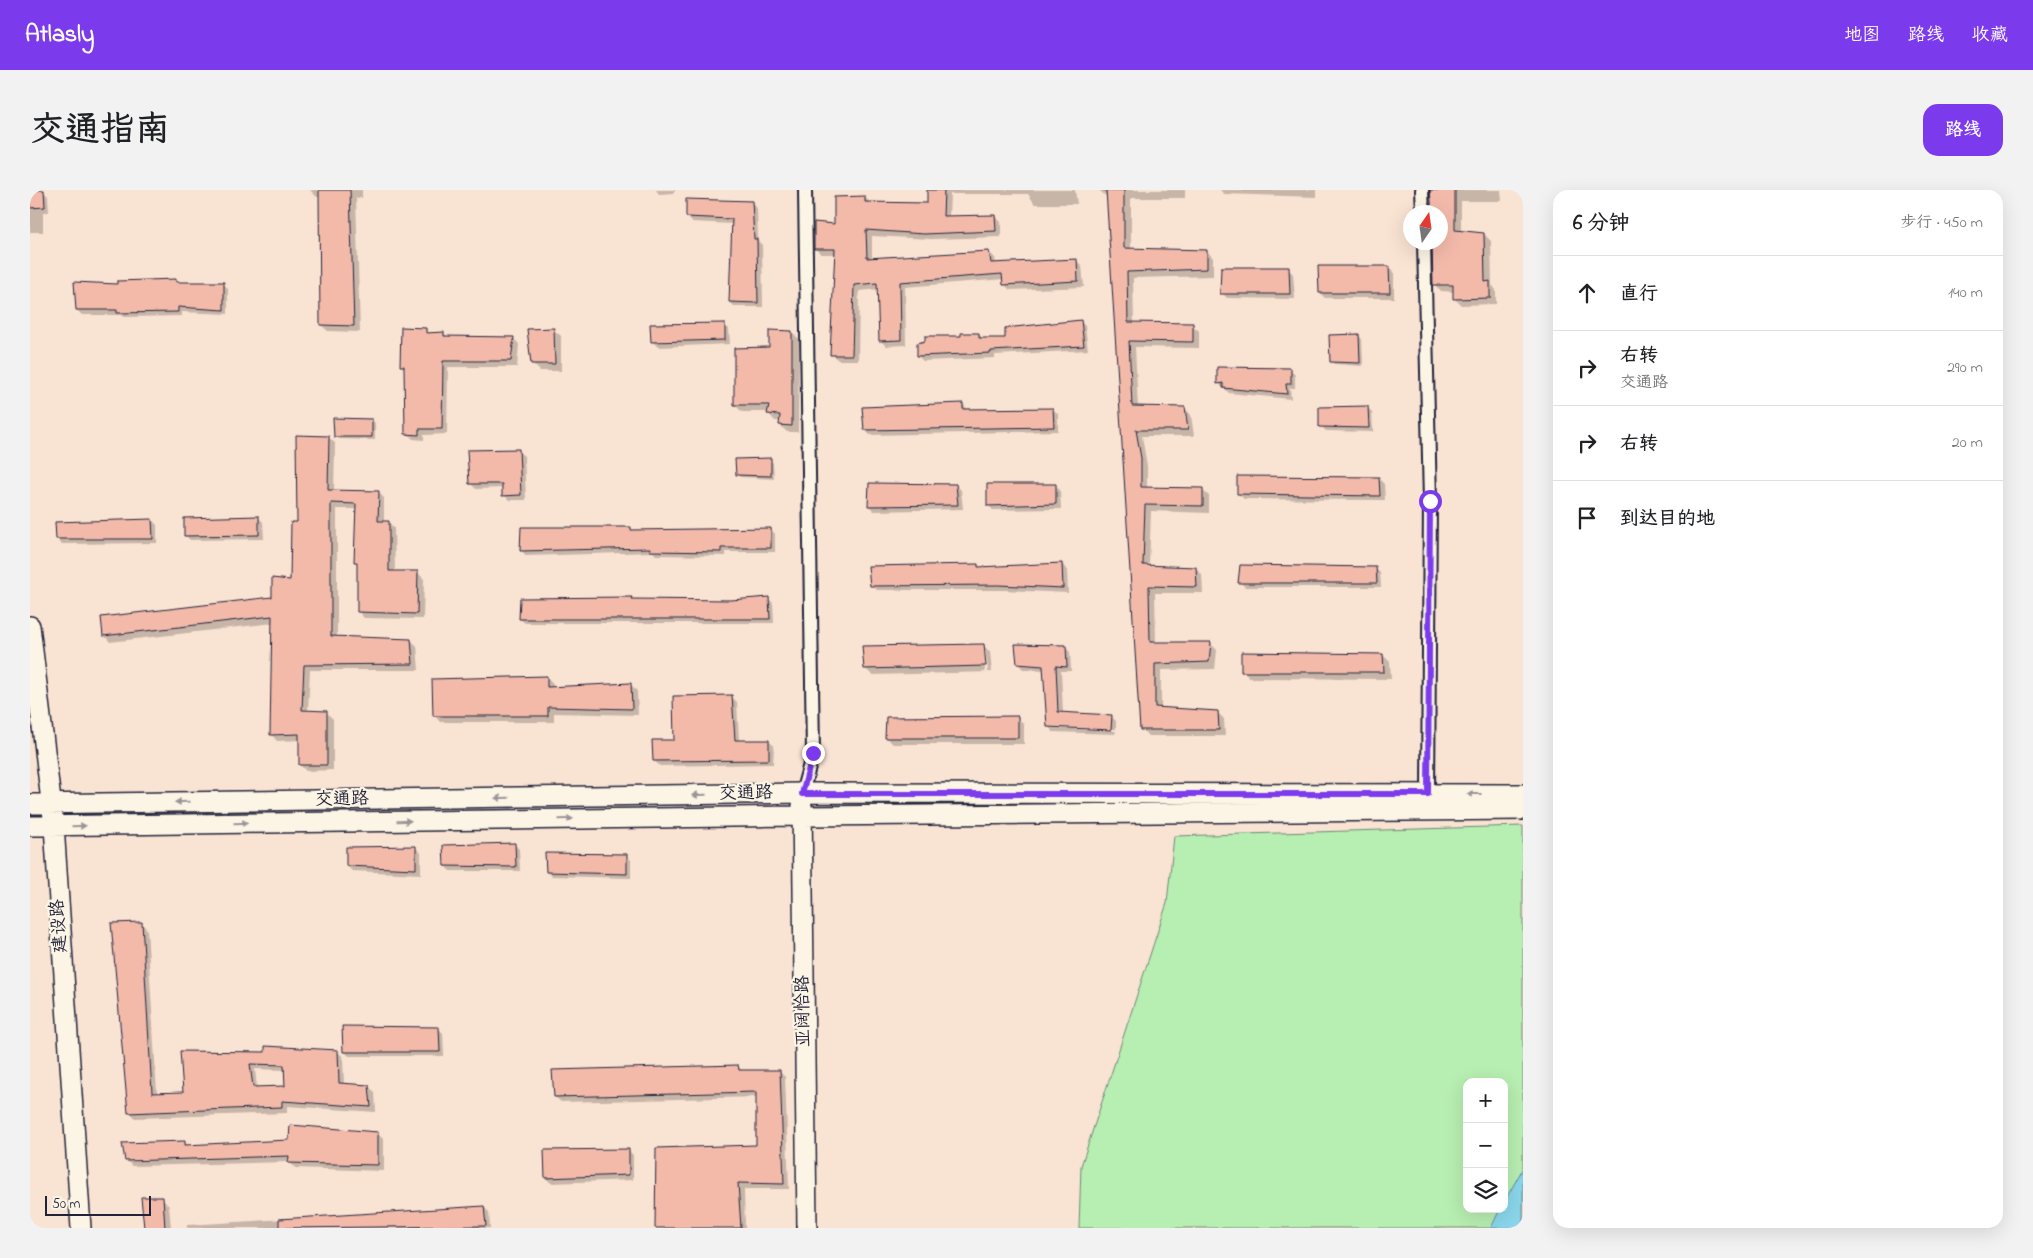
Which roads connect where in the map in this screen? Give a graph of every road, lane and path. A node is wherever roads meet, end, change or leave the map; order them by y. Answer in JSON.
{"nodes":[{"id":1,"x":805,"y":190,"type":"edge"},
{"id":2,"x":1422,"y":190,"type":"edge"},
{"id":3,"x":1423,"y":205,"type":"edge"},
{"id":4,"x":1424,"y":250,"type":"edge"},
{"id":5,"x":30,"y":626,"type":"edge"},
{"id":6,"x":802,"y":794,"type":"junction"},
{"id":7,"x":1428,"y":794,"type":"junction"},
{"id":8,"x":1523,"y":794,"type":"edge"},
{"id":9,"x":30,"y":804,"type":"edge"},
{"id":10,"x":51,"y":804,"type":"junction"},
{"id":11,"x":1523,"y":810,"type":"edge"},
{"id":12,"x":802,"y":816,"type":"junction"},
{"id":13,"x":30,"y":826,"type":"edge"},
{"id":14,"x":54,"y":826,"type":"junction"},
{"id":15,"x":80,"y":1228,"type":"edge"},
{"id":16,"x":807,"y":1228,"type":"edge"}],
"edges":[{"from":1,"to":6,"type":"street"},
{"from":2,"to":3,"type":"street"},
{"from":4,"to":7,"type":"street"},
{"from":5,"to":10,"type":"main road","name":"建设路"},
{"from":6,"to":7,"type":"main road","name":"交通路"},
{"from":6,"to":10,"type":"main road","name":"交通路","one_way":true},
{"from":6,"to":12,"type":"main road","name":"亚阔恰路"},
{"from":8,"to":7,"type":"main road","name":"交通路","one_way":true},
{"from":9,"to":10,"type":"main road","name":"交通路"},
{"from":10,"to":14,"type":"main road","name":"建设路"},
{"from":11,"to":12,"type":"main road"},
{"from":14,"to":12,"type":"main road","one_way":true},
{"from":12,"to":16,"type":"main road","name":"亚阔恰路"},
{"from":13,"to":14,"type":"main road"},
{"from":14,"to":15,"type":"main road","name":"建设路"}]}
